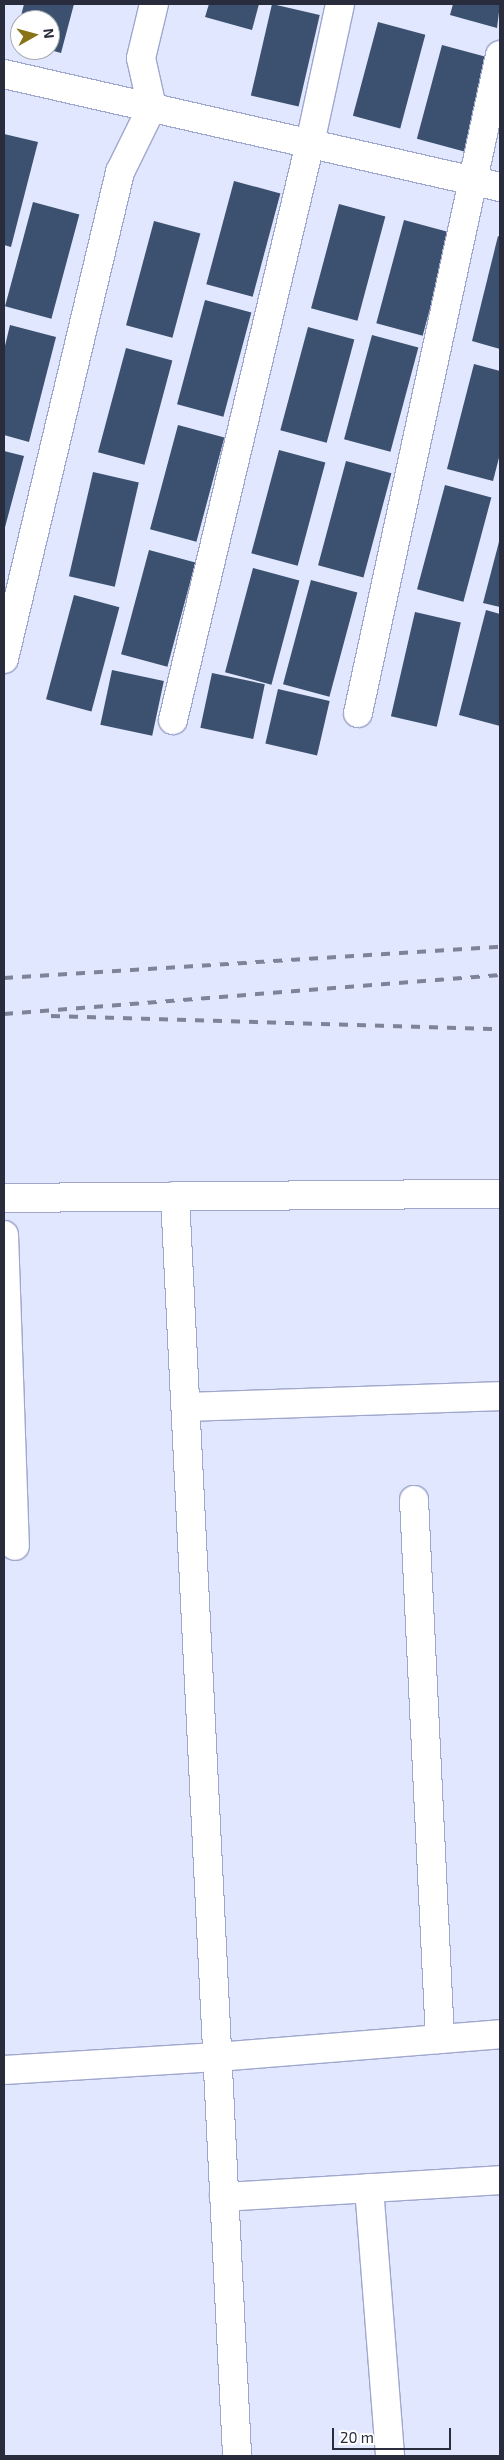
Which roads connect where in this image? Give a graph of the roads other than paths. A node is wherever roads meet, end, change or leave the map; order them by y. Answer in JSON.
{"nodes":[{"id":1,"x":154,"y":4,"type":"edge"},
{"id":2,"x":340,"y":4,"type":"edge"},
{"id":3,"x":500,"y":55,"type":"edge"},
{"id":4,"x":4,"y":74,"type":"edge"},
{"id":5,"x":152,"y":107,"type":"junction"},
{"id":6,"x":310,"y":143,"type":"junction"},
{"id":7,"x":472,"y":181,"type":"junction"},
{"id":8,"x":500,"y":188,"type":"edge"},
{"id":9,"x":4,"y":659,"type":"edge"},
{"id":10,"x":358,"y":713,"type":"dead end"},
{"id":11,"x":173,"y":720,"type":"dead end"},
{"id":12,"x":500,"y":1194,"type":"edge"},
{"id":13,"x":175,"y":1196,"type":"junction"},
{"id":14,"x":4,"y":1198,"type":"edge"},
{"id":15,"x":4,"y":1235,"type":"edge"},
{"id":16,"x":500,"y":1396,"type":"edge"},
{"id":17,"x":186,"y":1407,"type":"junction"},
{"id":18,"x":414,"y":1500,"type":"dead end"},
{"id":19,"x":15,"y":1546,"type":"dead end"},
{"id":20,"x":500,"y":2034,"type":"edge"},
{"id":21,"x":440,"y":2039,"type":"junction"},
{"id":22,"x":217,"y":2057,"type":"junction"},
{"id":23,"x":4,"y":2070,"type":"edge"},
{"id":24,"x":500,"y":2180,"type":"edge"},
{"id":25,"x":369,"y":2188,"type":"junction"},
{"id":26,"x":224,"y":2197,"type":"junction"},
{"id":27,"x":237,"y":2456,"type":"edge"},
{"id":28,"x":390,"y":2456,"type":"edge"}],
"edges":[{"from":1,"to":5,"type":"street"},
{"from":2,"to":6,"type":"street"},
{"from":3,"to":7,"type":"street"},
{"from":4,"to":5,"type":"street"},
{"from":5,"to":6,"type":"street"},
{"from":5,"to":9,"type":"street"},
{"from":6,"to":7,"type":"street"},
{"from":6,"to":11,"type":"street"},
{"from":7,"to":8,"type":"street"},
{"from":7,"to":10,"type":"street"},
{"from":12,"to":13,"type":"street"},
{"from":13,"to":14,"type":"street"},
{"from":13,"to":17,"type":"street"},
{"from":15,"to":19,"type":"street"},
{"from":16,"to":17,"type":"street"},
{"from":17,"to":22,"type":"street"},
{"from":18,"to":21,"type":"street"},
{"from":20,"to":21,"type":"street"},
{"from":21,"to":22,"type":"street"},
{"from":22,"to":23,"type":"street"},
{"from":22,"to":26,"type":"street"},
{"from":24,"to":25,"type":"street"},
{"from":25,"to":26,"type":"street"},
{"from":25,"to":28,"type":"street"},
{"from":26,"to":27,"type":"street"}]}
